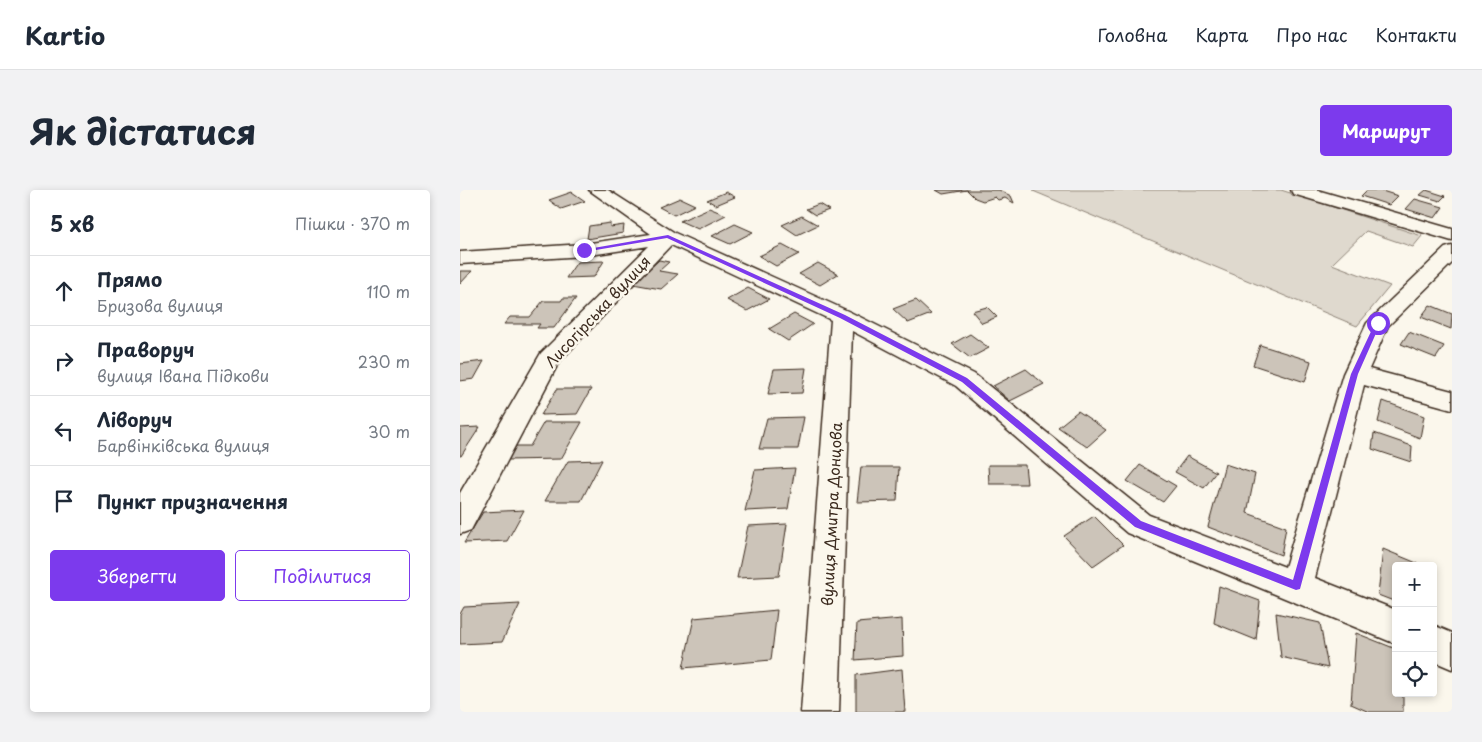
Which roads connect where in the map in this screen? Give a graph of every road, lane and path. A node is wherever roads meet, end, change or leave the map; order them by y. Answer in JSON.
{"nodes":[{"id":1,"x":597,"y":190,"type":"edge"},
{"id":2,"x":1299,"y":190,"type":"edge"},
{"id":3,"x":1452,"y":235,"type":"edge"},
{"id":4,"x":668,"y":237,"type":"junction"},
{"id":5,"x":1452,"y":252,"type":"edge"},
{"id":6,"x":460,"y":258,"type":"edge"},
{"id":7,"x":842,"y":317,"type":"junction"},
{"id":8,"x":1355,"y":374,"type":"junction"},
{"id":9,"x":1452,"y":400,"type":"edge"},
{"id":10,"x":460,"y":521,"type":"edge"},
{"id":11,"x":1296,"y":586,"type":"junction"},
{"id":12,"x":1392,"y":625,"type":"edge"},
{"id":13,"x":1437,"y":645,"type":"edge"},
{"id":14,"x":1452,"y":651,"type":"edge"},
{"id":15,"x":820,"y":712,"type":"edge"}],
"edges":[{"from":1,"to":4,"type":"street"},
{"from":2,"to":3,"type":"street"},
{"from":4,"to":6,"type":"street"},
{"from":4,"to":7,"type":"street"},
{"from":4,"to":10,"type":"street","name":"Лисогірська вулиця"},
{"from":5,"to":8,"type":"street"},
{"from":7,"to":11,"type":"street"},
{"from":7,"to":15,"type":"street","name":"вулиця Дмитра Донцова"},
{"from":8,"to":9,"type":"street"},
{"from":8,"to":11,"type":"street"},
{"from":11,"to":12,"type":"street"},
{"from":13,"to":14,"type":"street"}]}
